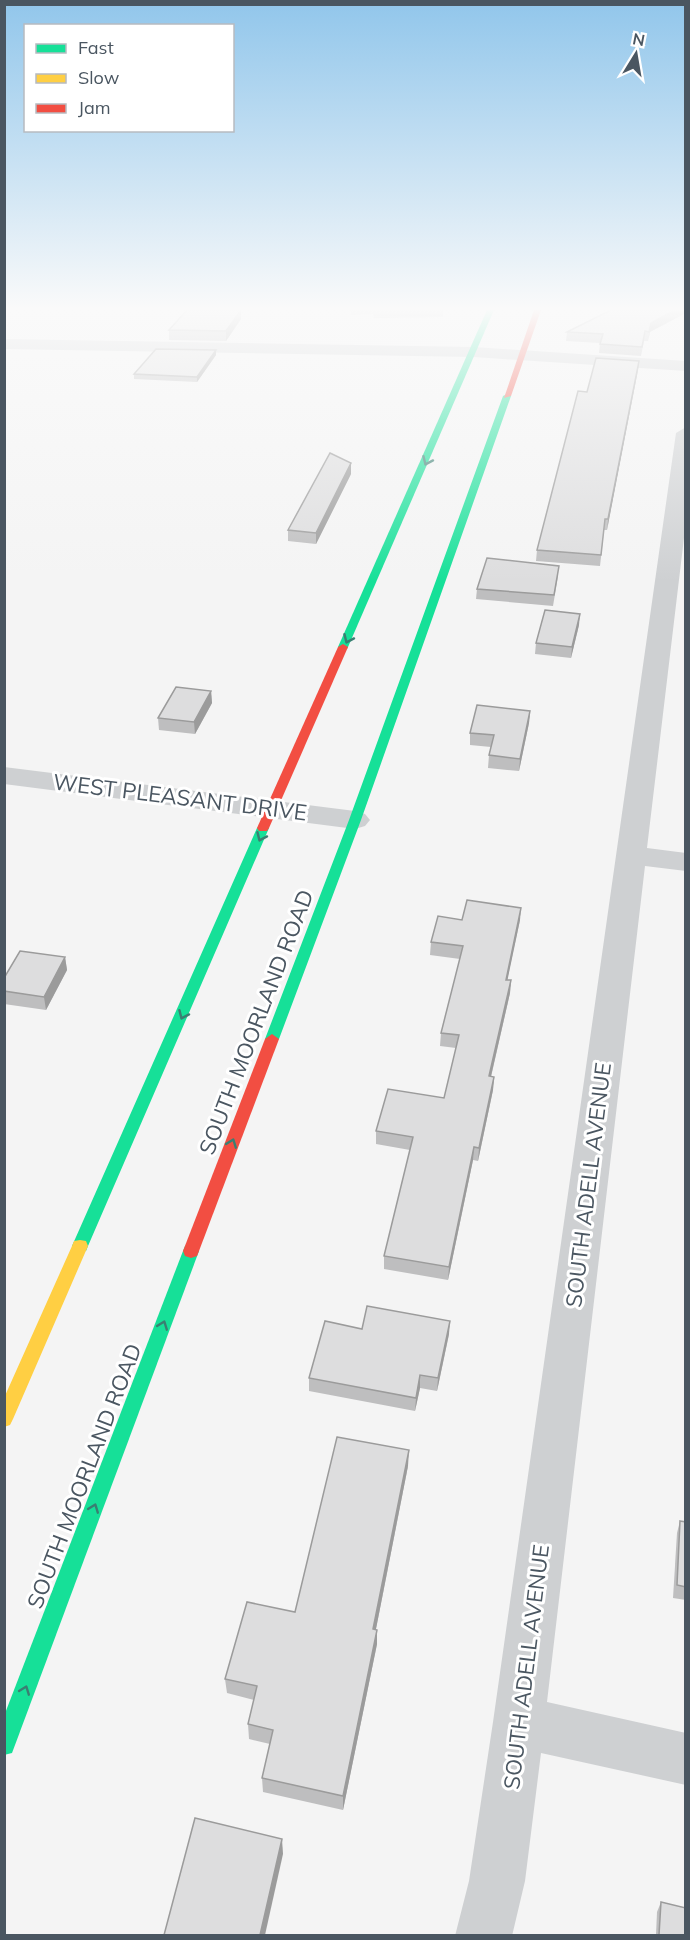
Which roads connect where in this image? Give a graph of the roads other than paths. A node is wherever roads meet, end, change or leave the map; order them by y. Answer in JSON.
{"nodes":[{"id":1,"x":453,"y":401,"type":"edge"},
{"id":2,"x":505,"y":401,"type":"edge"},
{"id":3,"x":686,"y":433,"type":"edge"},
{"id":4,"x":682,"y":499,"type":"edge"},
{"id":5,"x":4,"y":775,"type":"edge"},
{"id":6,"x":273,"y":810,"type":"junction"},
{"id":7,"x":355,"y":820,"type":"junction"},
{"id":8,"x":631,"y":855,"type":"junction"},
{"id":9,"x":686,"y":862,"type":"edge"},
{"id":10,"x":4,"y":1419,"type":"edge"},
{"id":11,"x":519,"y":1722,"type":"junction"},
{"id":12,"x":4,"y":1745,"type":"edge"},
{"id":13,"x":686,"y":1759,"type":"edge"},
{"id":14,"x":483,"y":1935,"type":"edge"}],
"edges":[{"from":1,"to":6,"type":"main road","one_way":true},
{"from":2,"to":7,"type":"main road","name":"SOUTH MOORLAND ROAD"},
{"from":3,"to":4,"type":"street","name":"SOUTH ADELL AVENUE"},
{"from":4,"to":8,"type":"street","name":"SOUTH ADELL AVENUE"},
{"from":5,"to":6,"type":"street","name":"WEST PLEASANT DRIVE"},
{"from":6,"to":7,"type":"street","name":"WEST PLEASANT DRIVE"},
{"from":6,"to":10,"type":"main road","one_way":true},
{"from":12,"to":7,"type":"main road","name":"SOUTH MOORLAND ROAD","one_way":true},
{"from":8,"to":9,"type":"street"},
{"from":8,"to":11,"type":"street","name":"SOUTH ADELL AVENUE"},
{"from":11,"to":13,"type":"street"},
{"from":11,"to":14,"type":"street","name":"SOUTH ADELL AVENUE"}]}
